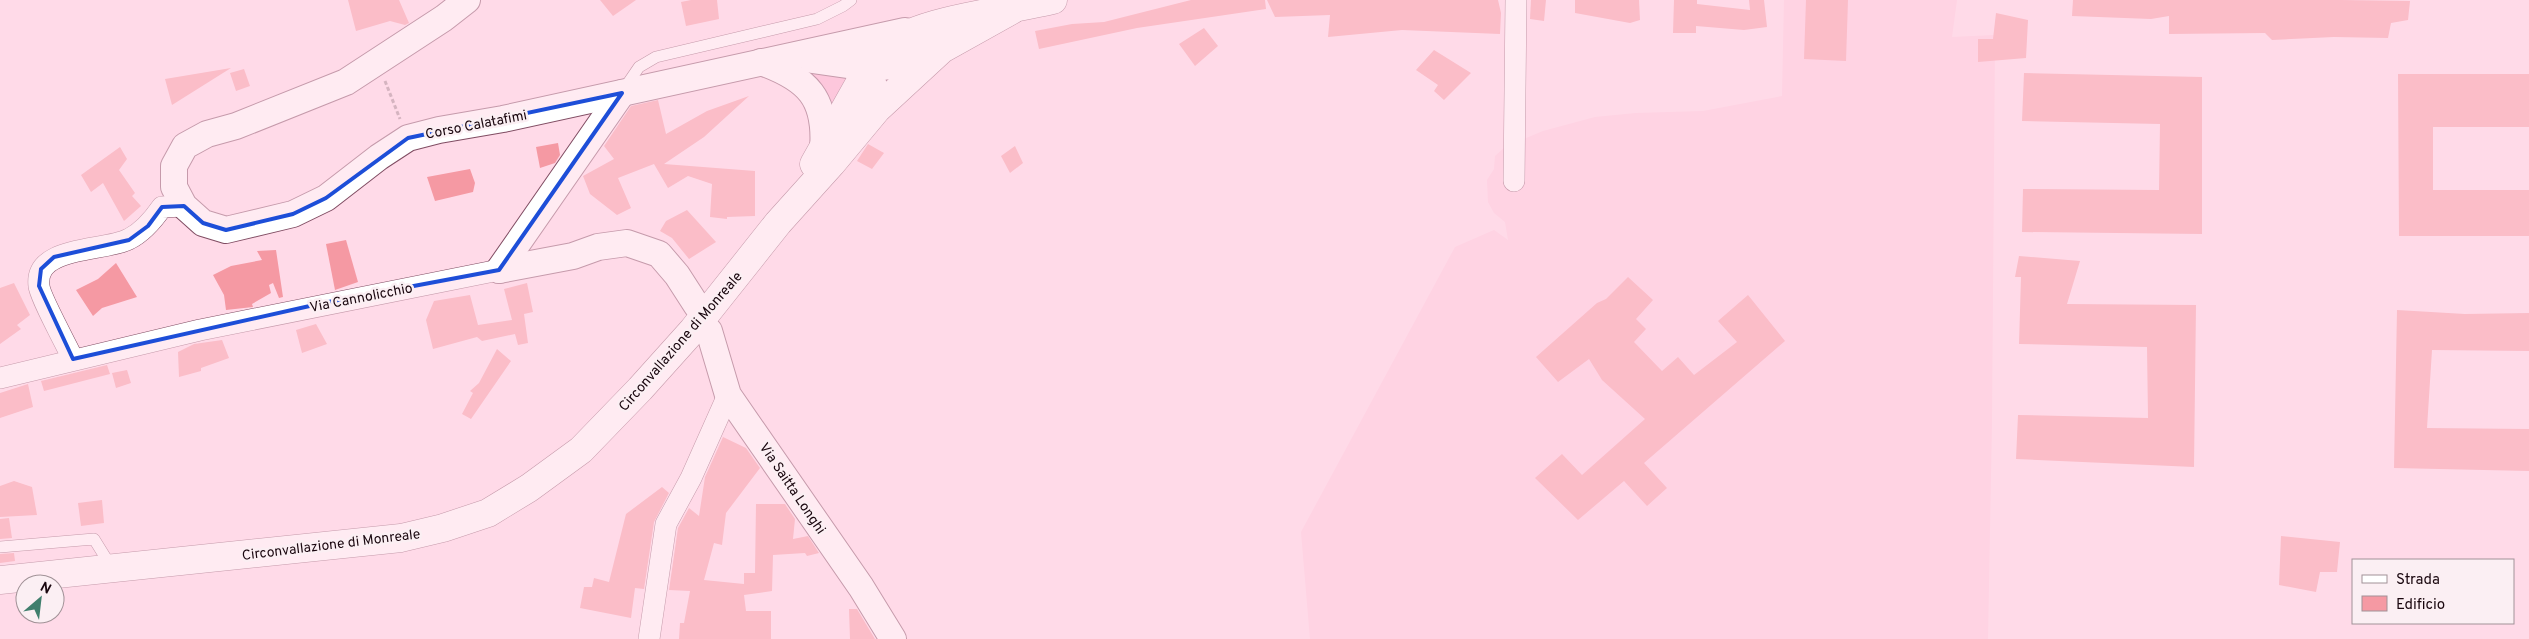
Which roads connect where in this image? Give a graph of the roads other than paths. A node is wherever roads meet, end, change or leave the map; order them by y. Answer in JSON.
{"nodes":[{"id":1,"x":467,"y":0,"type":"edge"},
{"id":2,"x":850,"y":0,"type":"edge"},
{"id":3,"x":1053,"y":0,"type":"edge"},
{"id":4,"x":1516,"y":0,"type":"edge"},
{"id":5,"x":1012,"y":10,"type":"junction"},
{"id":6,"x":918,"y":28,"type":"junction"},
{"id":7,"x":840,"y":47,"type":"junction"},
{"id":8,"x":942,"y":49,"type":"junction"},
{"id":9,"x":789,"y":58,"type":"junction"},
{"id":10,"x":761,"y":62,"type":"junction"},
{"id":11,"x":868,"y":68,"type":"junction"},
{"id":12,"x":622,"y":93,"type":"junction"},
{"id":13,"x":877,"y":109,"type":"junction"},
{"id":14,"x":823,"y":150,"type":"junction"},
{"id":15,"x":1514,"y":181,"type":"dead end"},
{"id":16,"x":184,"y":206,"type":"junction"},
{"id":17,"x":778,"y":223,"type":"junction"},
{"id":18,"x":499,"y":270,"type":"junction"},
{"id":19,"x":697,"y":306,"type":"dead end"},
{"id":20,"x":709,"y":331,"type":"dead end"},
{"id":21,"x":73,"y":359,"type":"junction"},
{"id":22,"x":0,"y":378,"type":"edge"},
{"id":23,"x":728,"y":395,"type":"junction"},
{"id":24,"x":0,"y":547,"type":"edge"},
{"id":25,"x":113,"y":570,"type":"junction"},
{"id":26,"x":0,"y":580,"type":"edge"},
{"id":27,"x":649,"y":639,"type":"edge"},
{"id":28,"x":892,"y":639,"type":"edge"}],
"edges":[{"from":1,"to":16,"type":"street","name":"Corso Calatafimi"},
{"from":2,"to":12,"type":"lane"},
{"from":3,"to":5,"type":"main road"},
{"from":4,"to":15,"type":"street"},
{"from":5,"to":6,"type":"main road"},
{"from":5,"to":8,"type":"main road"},
{"from":6,"to":7,"type":"street"},
{"from":6,"to":11,"type":"main road"},
{"from":7,"to":9,"type":"street"},
{"from":7,"to":11,"type":"street"},
{"from":8,"to":11,"type":"street"},
{"from":8,"to":13,"type":"main road"},
{"from":9,"to":10,"type":"street","name":"Corso Calatafimi"},
{"from":9,"to":11,"type":"street"},
{"from":10,"to":12,"type":"street","name":"Corso Calatafimi"},
{"from":10,"to":14,"type":"street"},
{"from":11,"to":13,"type":"street"},
{"from":11,"to":14,"type":"main road"},
{"from":12,"to":16,"type":"street","name":"Corso Calatafimi"},
{"from":12,"to":18,"type":"street"},
{"from":13,"to":17,"type":"main road"},
{"from":14,"to":17,"type":"main road"},
{"from":16,"to":21,"type":"street"},
{"from":17,"to":25,"type":"main road","name":"Circonvallazione di Monreale"},
{"from":18,"to":19,"type":"street","name":"Via Cannolicchio"},
{"from":18,"to":21,"type":"street","name":"Via Cannolicchio"},
{"from":20,"to":23,"type":"street","name":"Via Saitta Longhi"},
{"from":21,"to":22,"type":"street","name":"Via Cannolicchio"},
{"from":23,"to":27,"type":"street"},
{"from":23,"to":28,"type":"street","name":"Via Saitta Longhi"},
{"from":24,"to":25,"type":"lane"},
{"from":25,"to":26,"type":"main road","name":"Circonvallazione di Monreale"}]}
